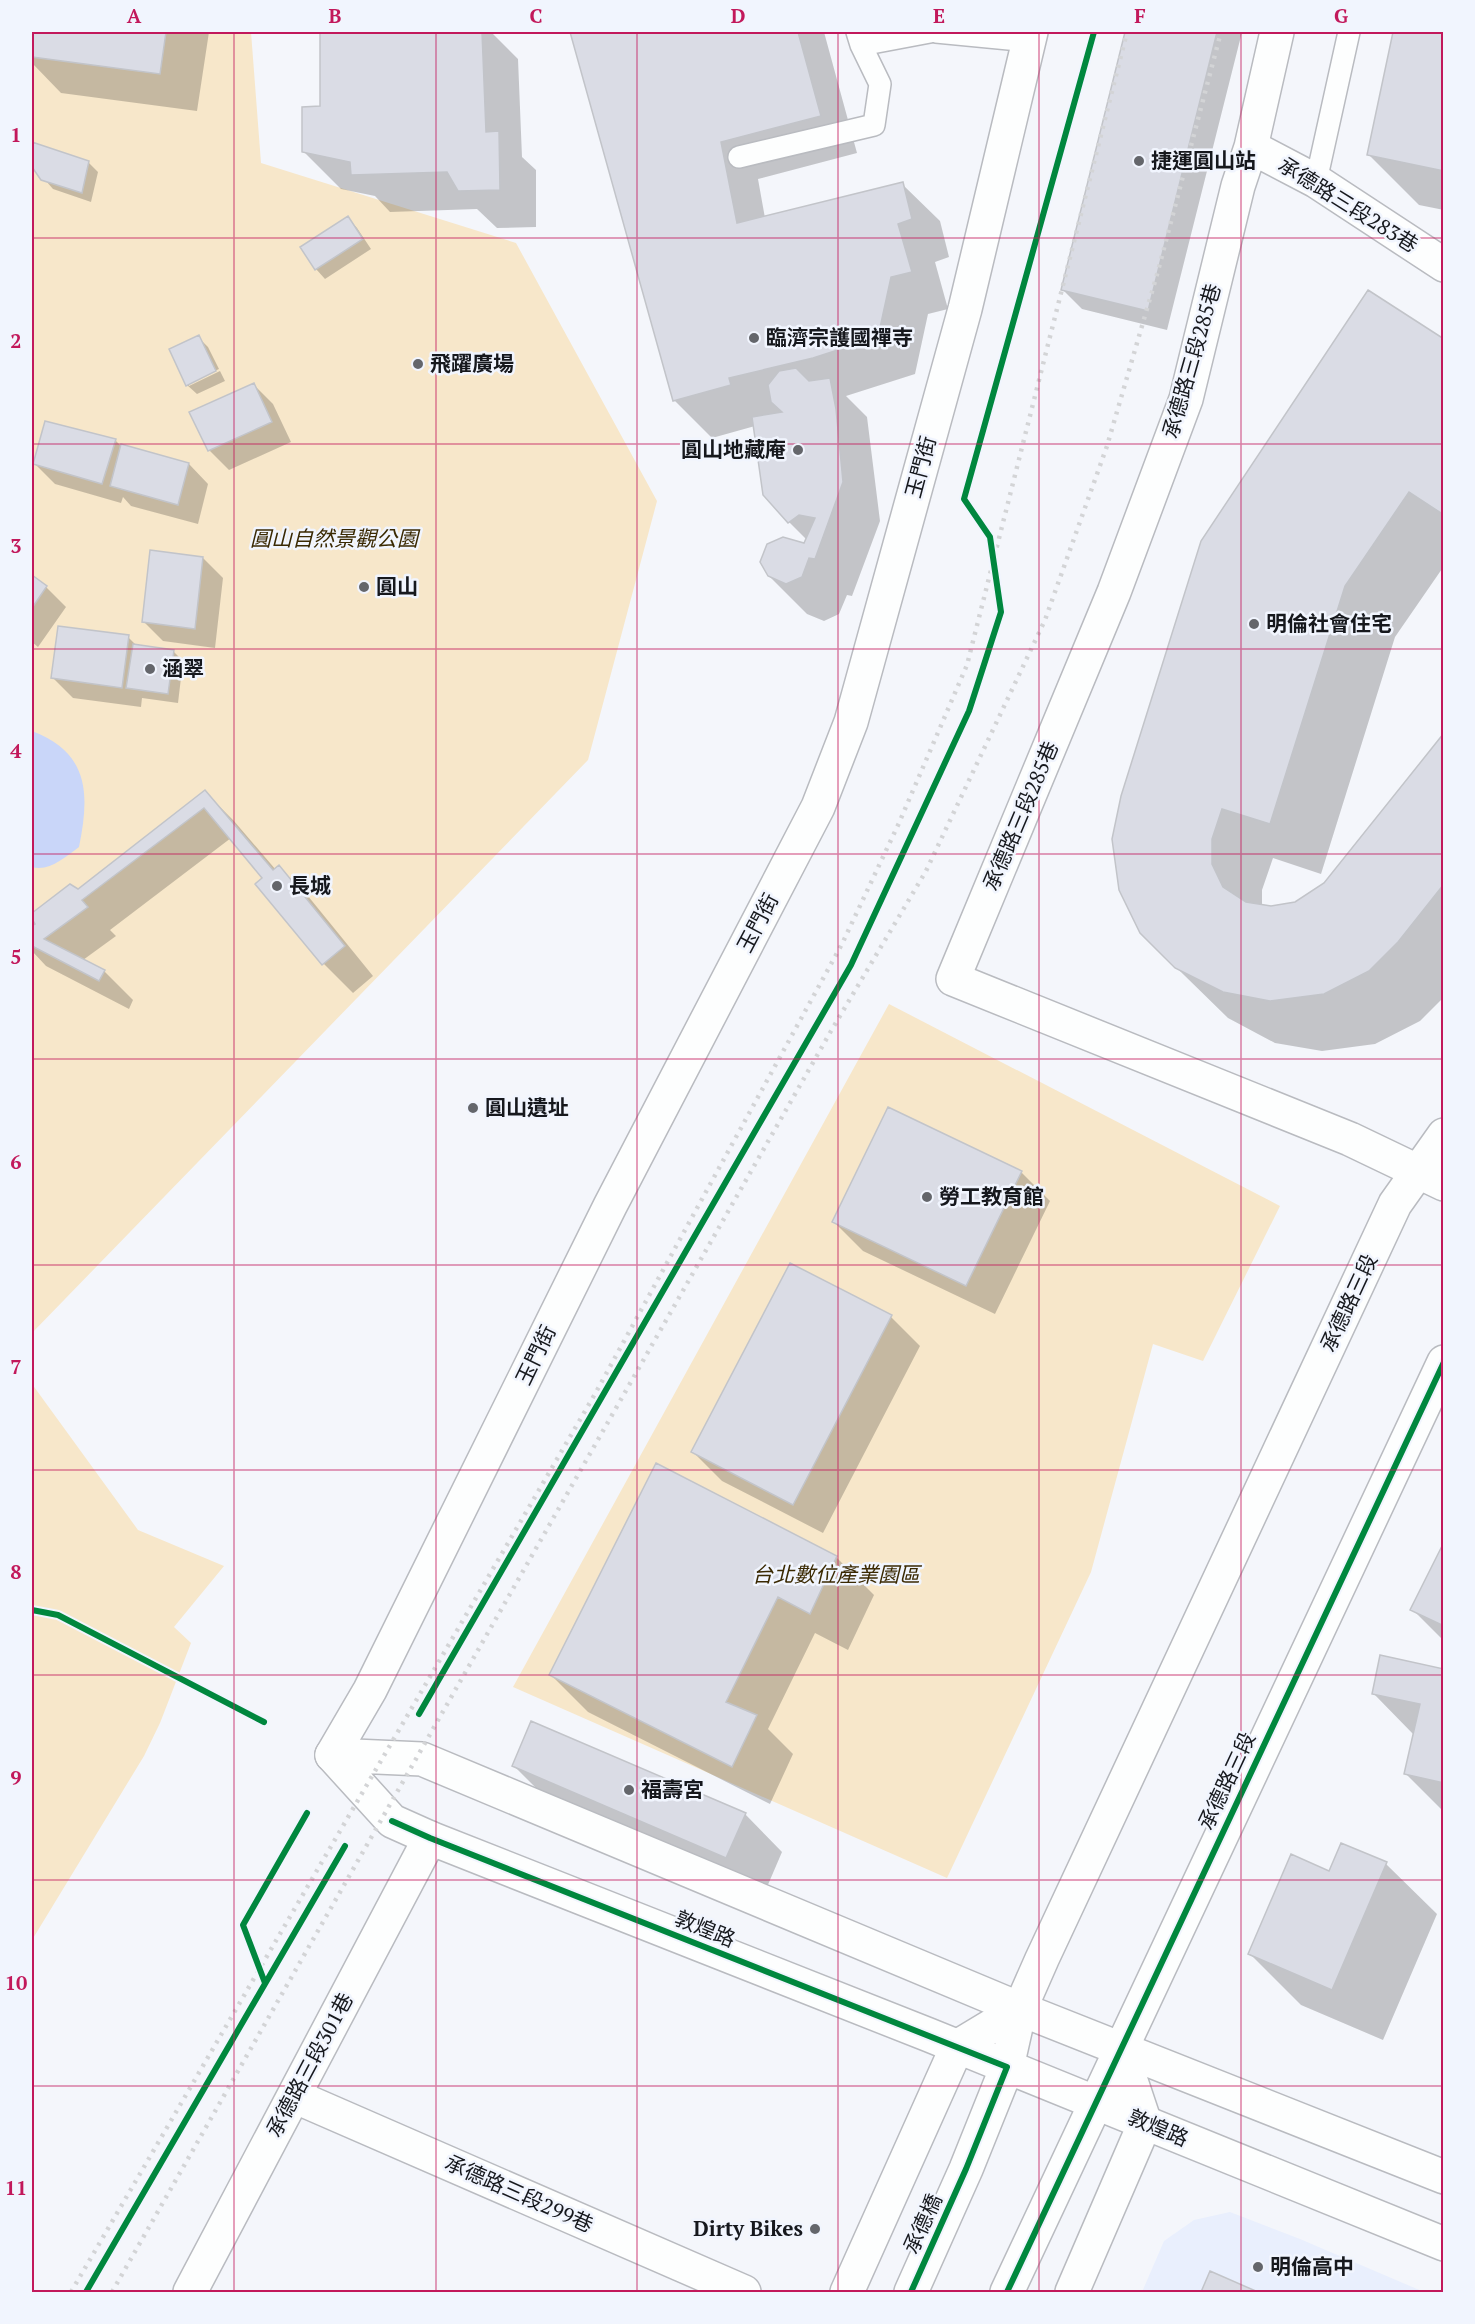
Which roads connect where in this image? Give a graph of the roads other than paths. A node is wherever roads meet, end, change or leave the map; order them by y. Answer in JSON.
{"nodes":[{"id":1,"x":930,"y":32,"type":"edge"},
{"id":2,"x":936,"y":32,"type":"edge"},
{"id":3,"x":1277,"y":32,"type":"edge"},
{"id":4,"x":1349,"y":32,"type":"edge"},
{"id":5,"x":1030,"y":36,"type":"edge"},
{"id":6,"x":859,"y":38,"type":"edge"},
{"id":7,"x":1251,"y":147,"type":"junction"},
{"id":8,"x":739,"y":157,"type":"dead end"},
{"id":9,"x":1316,"y":181,"type":"junction"},
{"id":10,"x":1443,"y":265,"type":"edge"},
{"id":11,"x":1443,"y":1135,"type":"edge"},
{"id":12,"x":1430,"y":1178,"type":"edge"},
{"id":13,"x":1443,"y":1362,"type":"edge"},
{"id":14,"x":332,"y":1755,"type":"junction"},
{"id":15,"x":430,"y":1838,"type":"junction"},
{"id":16,"x":1020,"y":2009,"type":"junction"},
{"id":17,"x":957,"y":2047,"type":"junction"},
{"id":18,"x":1120,"y":2049,"type":"junction"},
{"id":19,"x":1007,"y":2067,"type":"junction"},
{"id":20,"x":294,"y":2097,"type":"junction"},
{"id":21,"x":1095,"y":2103,"type":"junction"},
{"id":22,"x":1145,"y":2123,"type":"junction"},
{"id":23,"x":966,"y":2169,"type":"joint"},
{"id":24,"x":1443,"y":2177,"type":"edge"},
{"id":25,"x":1443,"y":2244,"type":"edge"},
{"id":26,"x":190,"y":2292,"type":"edge"},
{"id":27,"x":744,"y":2292,"type":"edge"},
{"id":28,"x":847,"y":2292,"type":"edge"},
{"id":29,"x":911,"y":2292,"type":"edge"},
{"id":30,"x":1006,"y":2292,"type":"edge"},
{"id":31,"x":1072,"y":2292,"type":"edge"}],
"edges":[{"from":1,"to":6,"type":"lane"},
{"from":2,"to":5,"type":"lane"},
{"from":3,"to":7,"type":"street","name":"承德路三段285巷"},
{"from":4,"to":9,"type":"lane"},
{"from":5,"to":14,"type":"street","name":"玉門街"},
{"from":6,"to":8,"type":"lane"},
{"from":7,"to":9,"type":"street","name":"承德路三段283巷"},
{"from":7,"to":12,"type":"street","name":"承德路三段285巷"},
{"from":9,"to":10,"type":"street","name":"承德路三段283巷"},
{"from":11,"to":12,"type":"street","name":"承德路三段"},
{"from":12,"to":16,"type":"street","name":"承德路三段"},
{"from":13,"to":18,"type":"street","name":"承德路三段"},
{"from":14,"to":15,"type":"street","name":"敦煌路"},
{"from":14,"to":16,"type":"street"},
{"from":15,"to":17,"type":"street","name":"敦煌路"},
{"from":15,"to":20,"type":"street","name":"承德路三段301巷"},
{"from":16,"to":17,"type":"street"},
{"from":16,"to":18,"type":"street"},
{"from":16,"to":19,"type":"street","name":"承德路三段"},
{"from":17,"to":19,"type":"street","name":"敦煌路"},
{"from":17,"to":28,"type":"street"},
{"from":18,"to":21,"type":"street","name":"承德路三段"},
{"from":18,"to":22,"type":"street"},
{"from":18,"to":24,"type":"street"},
{"from":19,"to":21,"type":"street","name":"敦煌路"},
{"from":19,"to":23,"type":"street","name":"承德路三段"},
{"from":20,"to":26,"type":"street","name":"承德路三段301巷"},
{"from":20,"to":27,"type":"street","name":"承德路三段299巷"},
{"from":21,"to":22,"type":"street","name":"敦煌路"},
{"from":21,"to":30,"type":"street","name":"承德路三段"},
{"from":22,"to":25,"type":"street","name":"敦煌路"},
{"from":22,"to":31,"type":"street"},
{"from":23,"to":29,"type":"street","name":"承德橋"}]}
